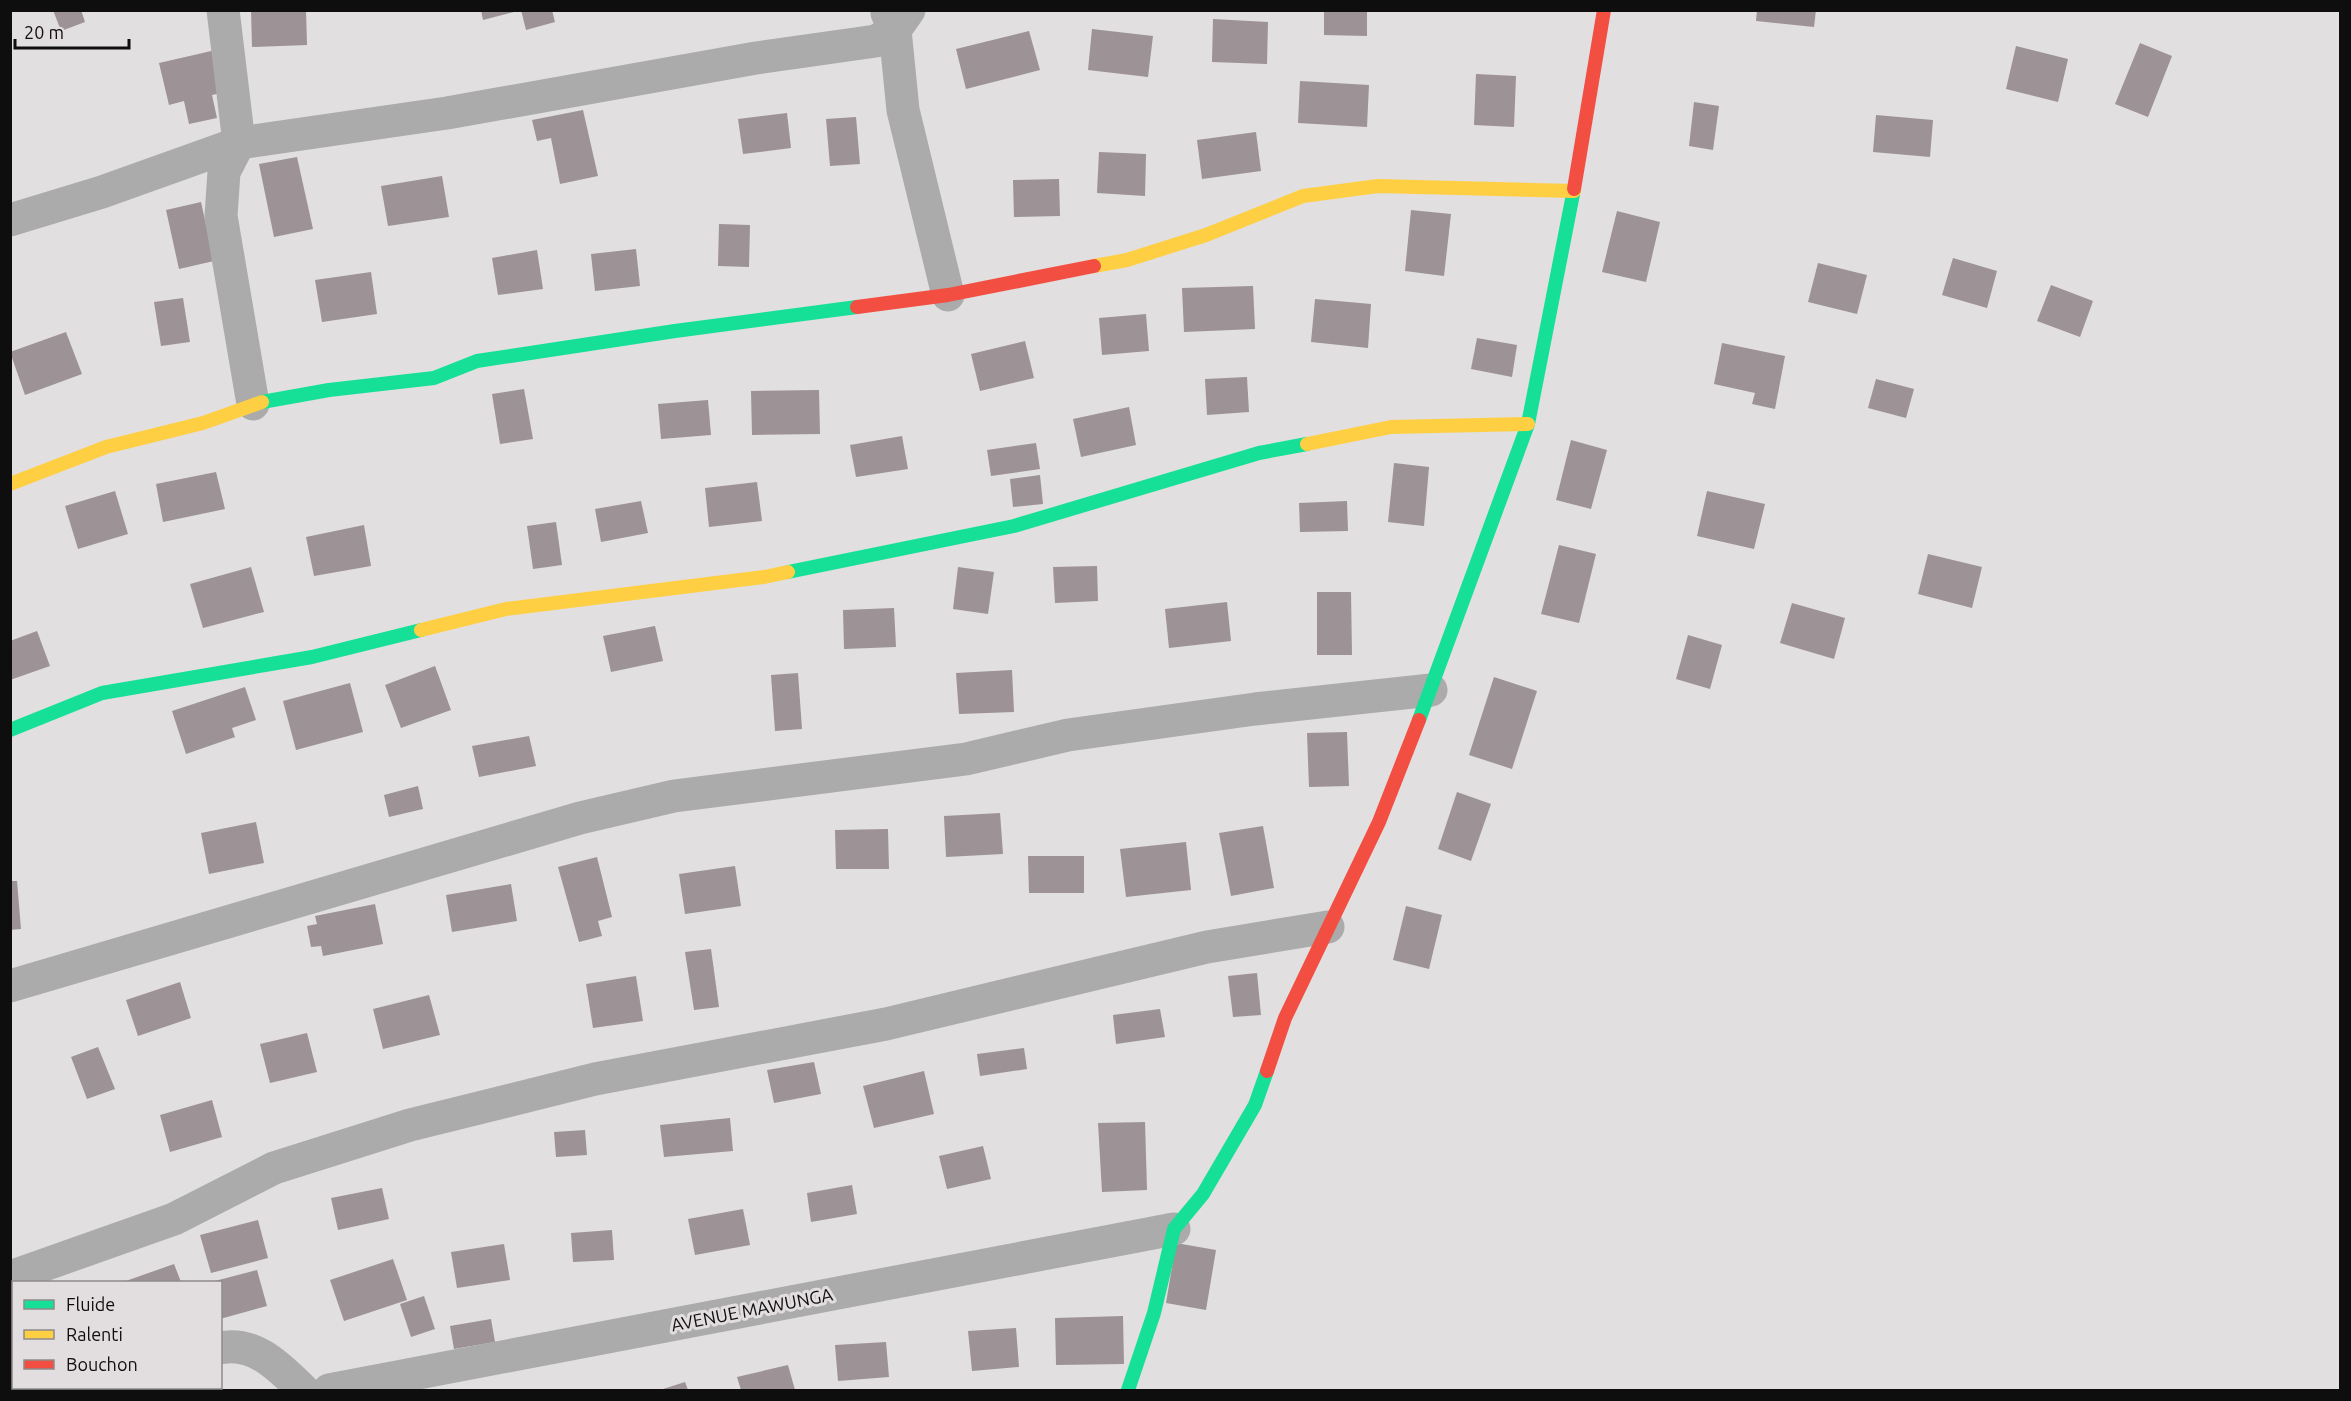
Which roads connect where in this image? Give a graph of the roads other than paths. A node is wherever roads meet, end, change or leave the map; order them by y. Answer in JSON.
{"nodes":[{"id":1,"x":223,"y":10,"type":"edge"},
{"id":2,"x":1604,"y":10,"type":"edge"},
{"id":3,"x":897,"y":17,"type":"edge"},
{"id":4,"x":239,"y":143,"type":"junction"},
{"id":5,"x":1574,"y":191,"type":"junction"},
{"id":6,"x":10,"y":220,"type":"edge"},
{"id":7,"x":948,"y":295,"type":"junction"},
{"id":8,"x":253,"y":404,"type":"junction"},
{"id":9,"x":1528,"y":424,"type":"junction"},
{"id":10,"x":10,"y":484,"type":"edge"},
{"id":11,"x":1431,"y":690,"type":"junction"},
{"id":12,"x":10,"y":730,"type":"edge"},
{"id":13,"x":1328,"y":927,"type":"junction"},
{"id":14,"x":10,"y":986,"type":"edge"},
{"id":15,"x":1174,"y":1229,"type":"junction"},
{"id":16,"x":10,"y":1277,"type":"edge"},
{"id":17,"x":222,"y":1347,"type":"edge"},
{"id":18,"x":303,"y":1390,"type":"edge"},
{"id":19,"x":329,"y":1390,"type":"edge"},
{"id":20,"x":1128,"y":1390,"type":"edge"}],
"edges":[{"from":1,"to":4,"type":"street"},
{"from":2,"to":5,"type":"street"},
{"from":3,"to":4,"type":"street"},
{"from":3,"to":7,"type":"street"},
{"from":4,"to":6,"type":"street"},
{"from":4,"to":8,"type":"street"},
{"from":5,"to":7,"type":"street"},
{"from":5,"to":9,"type":"street"},
{"from":7,"to":8,"type":"street"},
{"from":8,"to":10,"type":"street"},
{"from":9,"to":11,"type":"street"},
{"from":9,"to":12,"type":"street"},
{"from":11,"to":13,"type":"street"},
{"from":11,"to":14,"type":"street"},
{"from":13,"to":15,"type":"street"},
{"from":13,"to":16,"type":"street"},
{"from":15,"to":19,"type":"street","name":"AVENUE MAWUNGA"},
{"from":15,"to":20,"type":"street"},
{"from":17,"to":18,"type":"street"}]}
